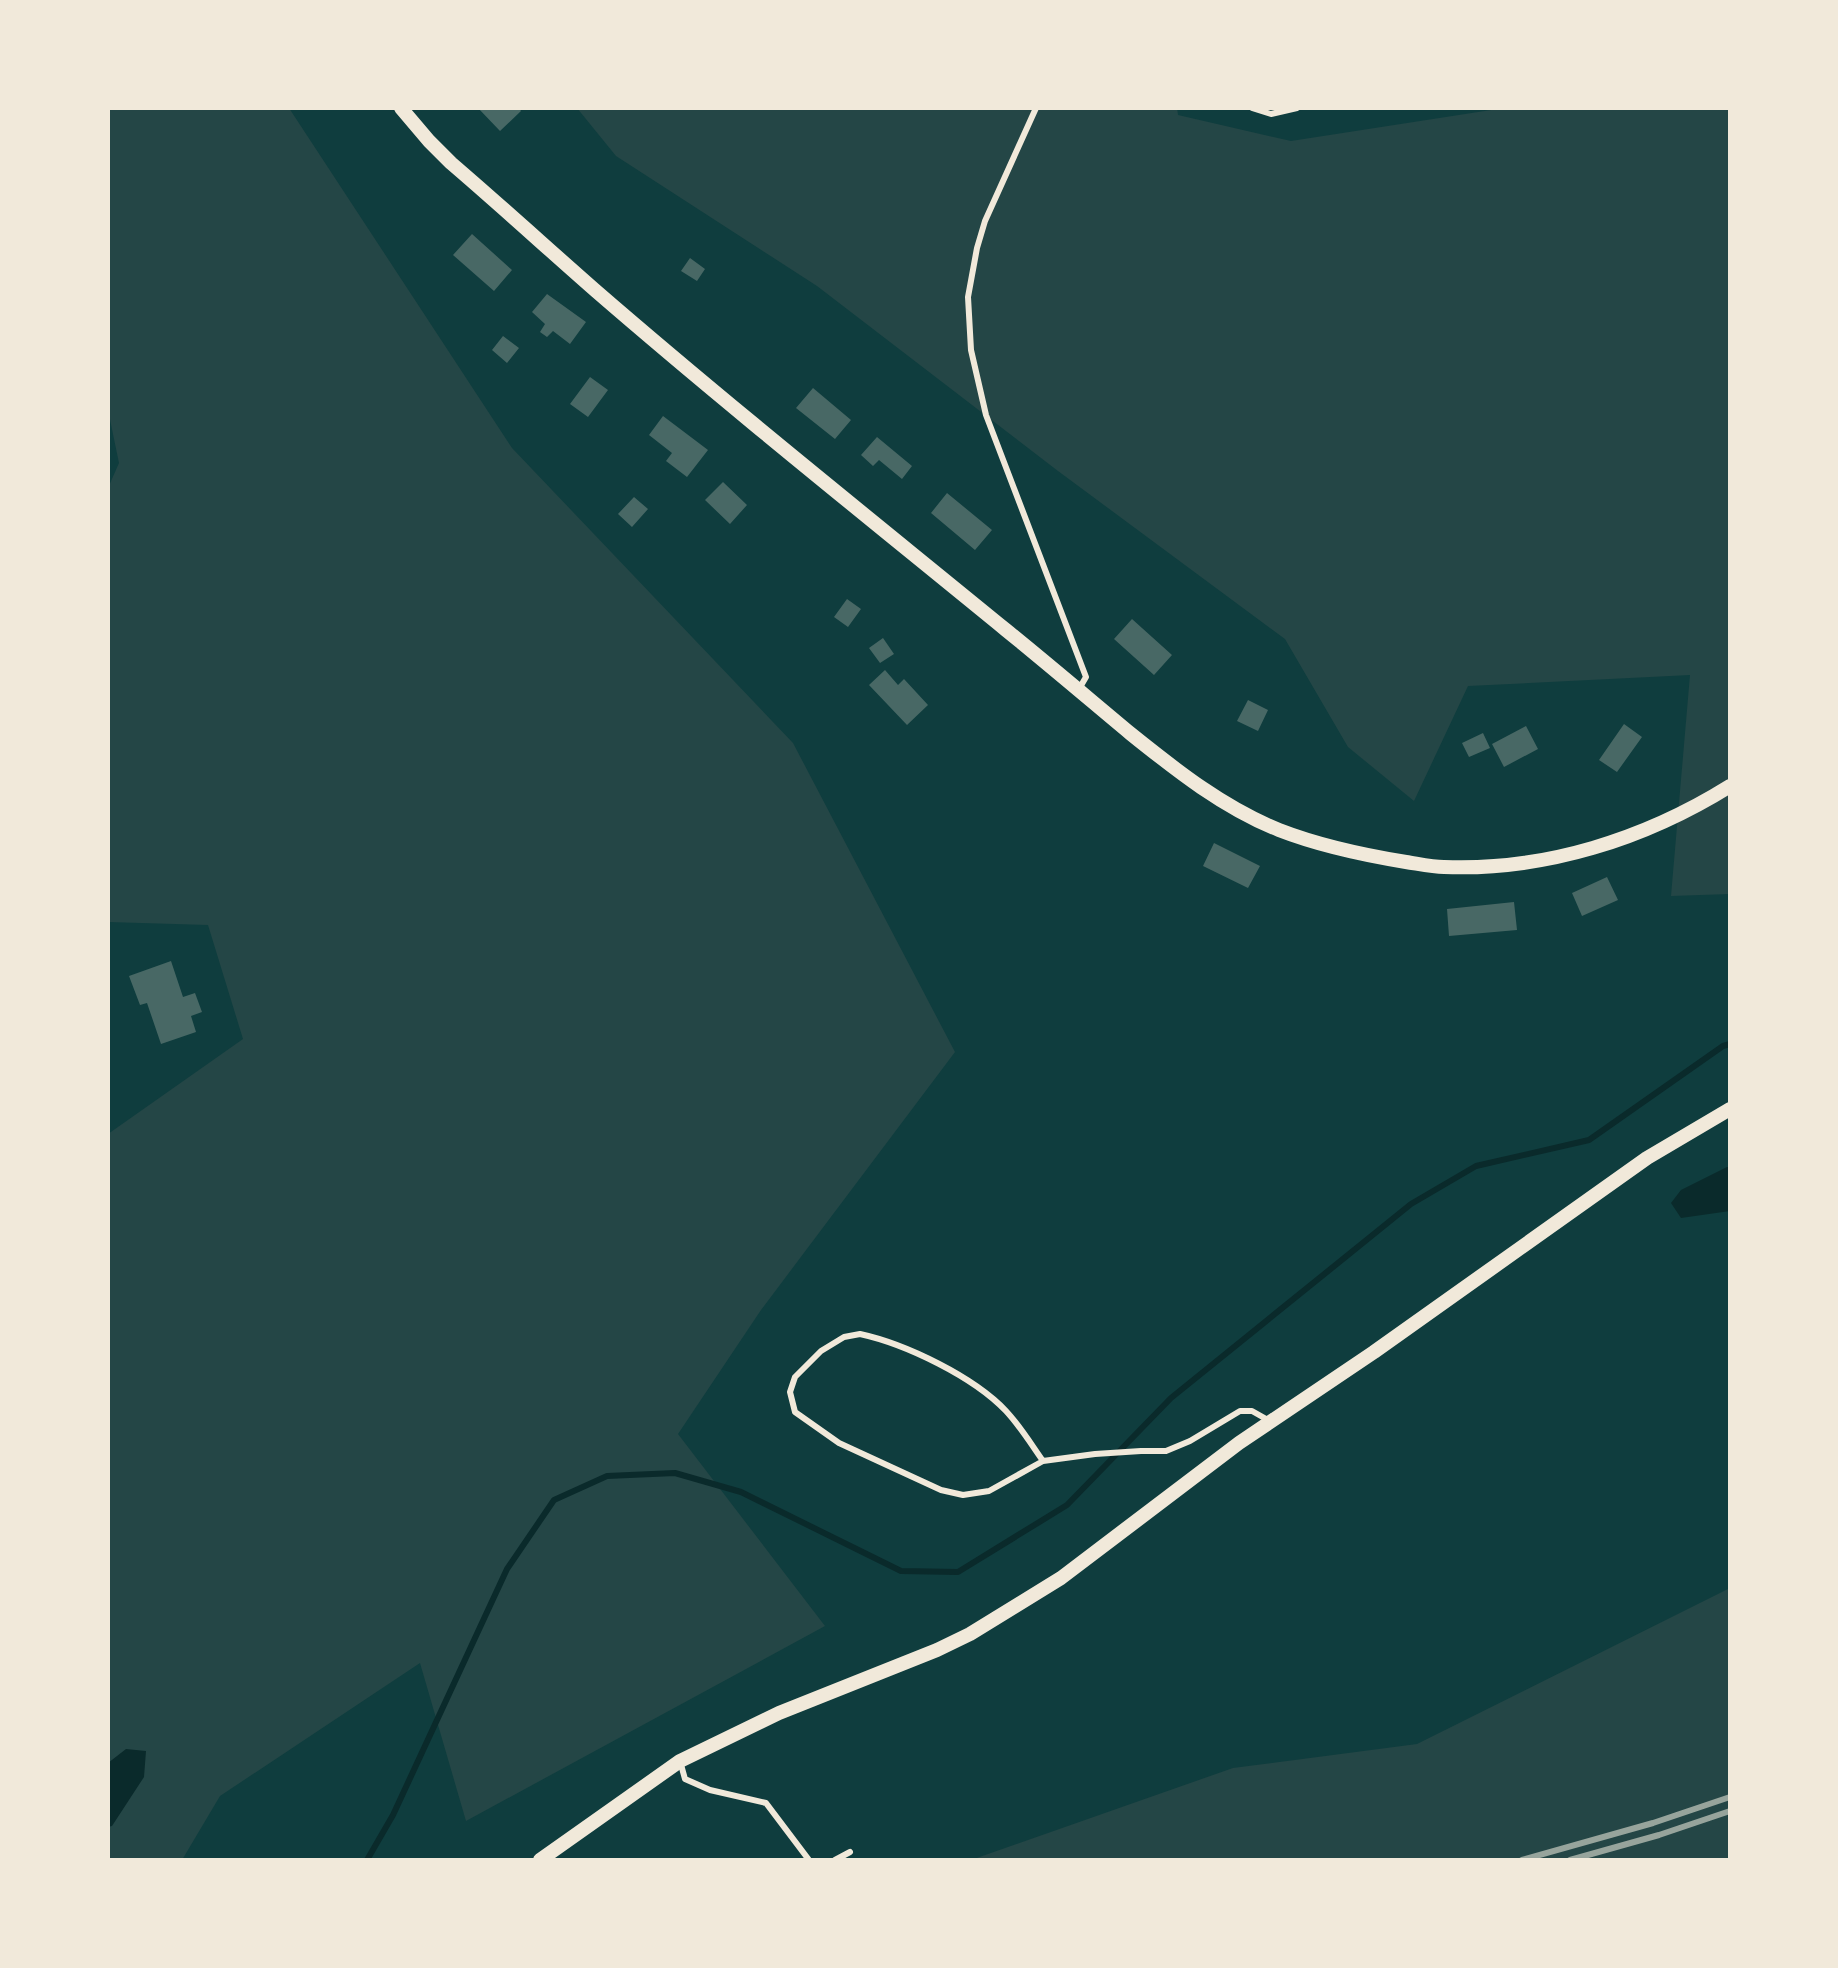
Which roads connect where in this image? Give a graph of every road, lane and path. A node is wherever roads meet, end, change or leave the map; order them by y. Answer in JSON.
{"nodes":[{"id":1,"x":401,"y":108,"type":"edge"},
{"id":2,"x":1036,"y":108,"type":"edge"},
{"id":3,"x":1252,"y":108,"type":"edge"},
{"id":4,"x":1297,"y":108,"type":"edge"},
{"id":5,"x":1078,"y":690,"type":"junction"},
{"id":6,"x":1730,"y":786,"type":"edge"},
{"id":7,"x":1730,"y":1109,"type":"edge"},
{"id":8,"x":1271,"y":1422,"type":"junction"},
{"id":9,"x":1043,"y":1461,"type":"junction"},
{"id":10,"x":680,"y":1761,"type":"junction"},
{"id":11,"x":850,"y":1852,"type":"dead end"},
{"id":12,"x":540,"y":1860,"type":"edge"},
{"id":13,"x":809,"y":1860,"type":"edge"},
{"id":14,"x":835,"y":1860,"type":"edge"}],
"edges":[{"from":1,"to":5,"type":"street"},
{"from":2,"to":5,"type":"lane"},
{"from":3,"to":4,"type":"lane"},
{"from":5,"to":6,"type":"street"},
{"from":7,"to":8,"type":"street"},
{"from":8,"to":9,"type":"lane"},
{"from":8,"to":10,"type":"street"},
{"from":9,"to":9,"type":"lane"},
{"from":10,"to":12,"type":"street"},
{"from":10,"to":13,"type":"lane"},
{"from":11,"to":14,"type":"lane"}]}
